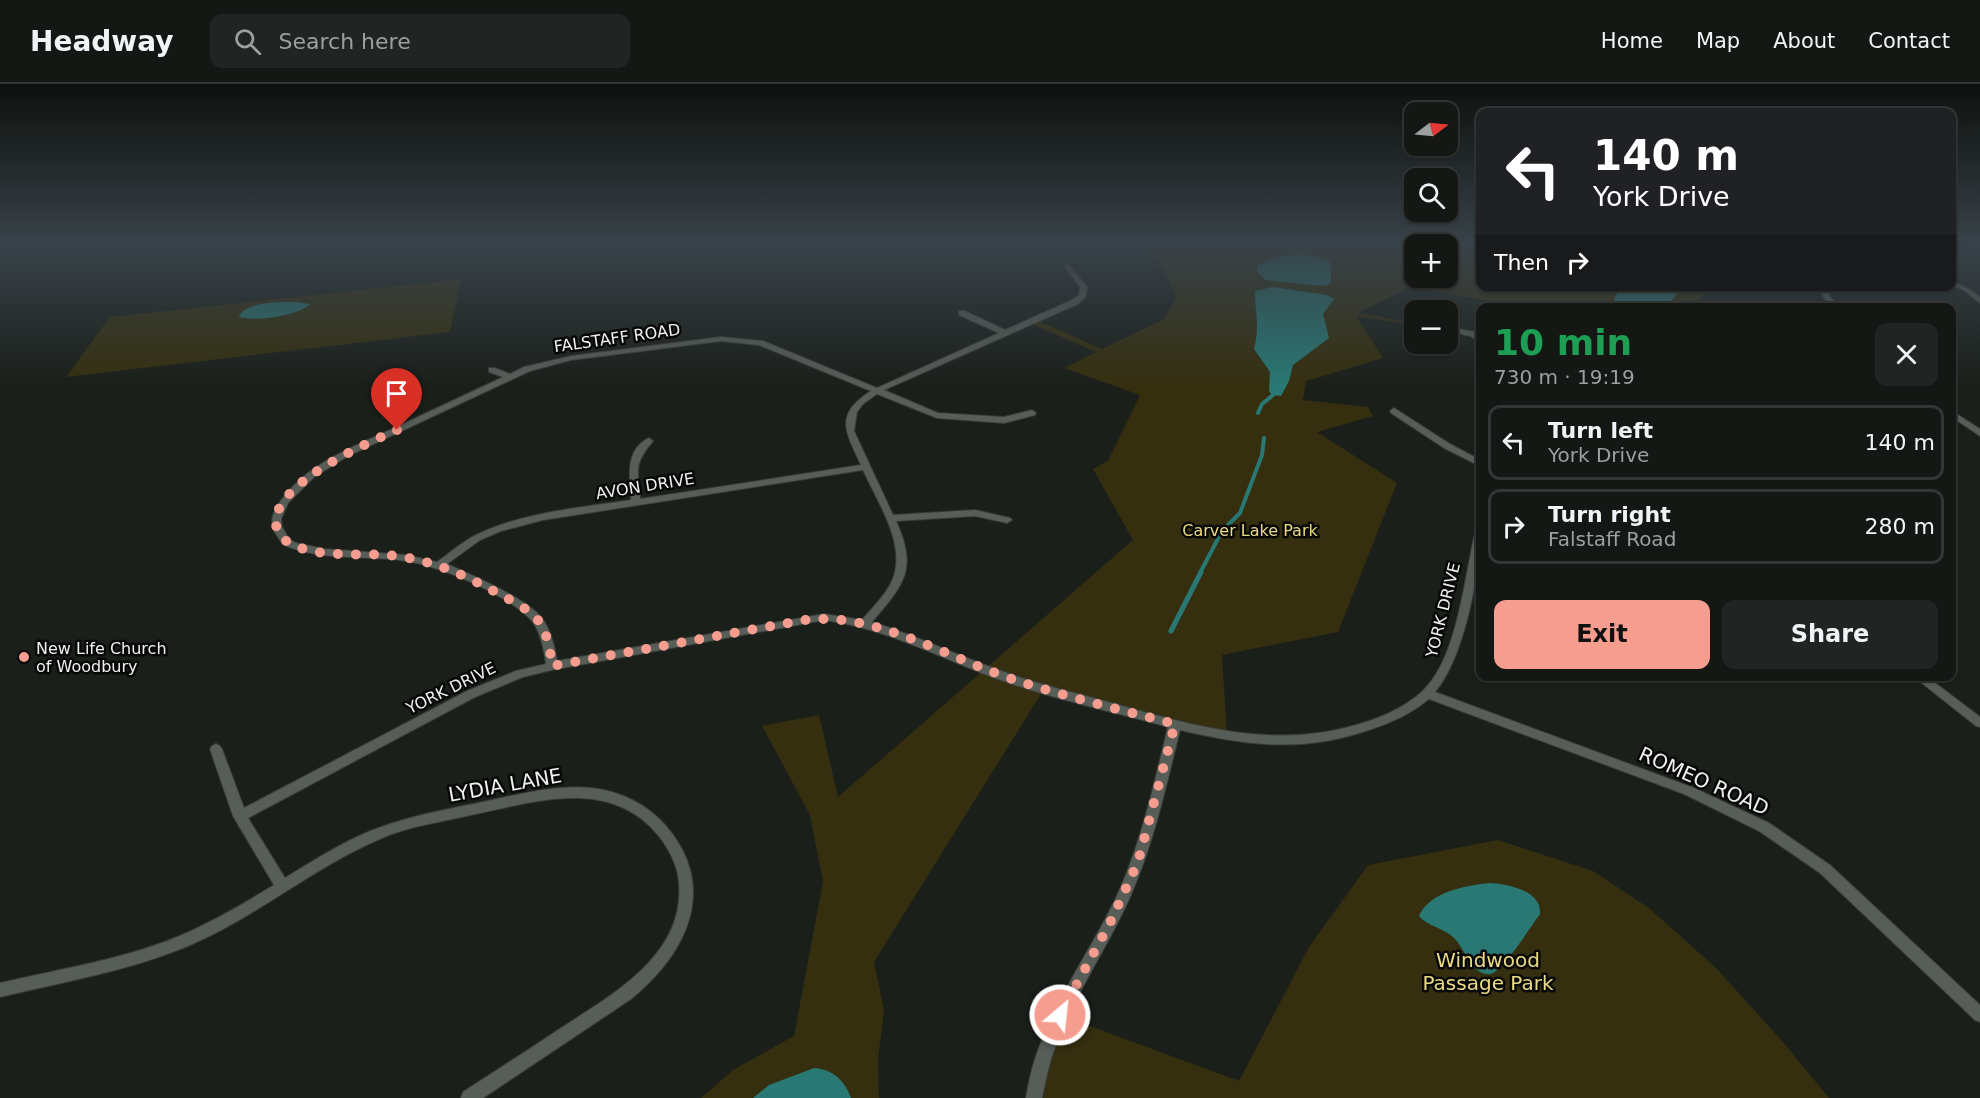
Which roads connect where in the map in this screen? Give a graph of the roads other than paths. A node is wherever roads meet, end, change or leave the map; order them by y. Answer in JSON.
{"nodes":[{"id":1,"x":1082,"y":291,"type":"edge"},
{"id":2,"x":1823,"y":291,"type":"edge"},
{"id":3,"x":1968,"y":291,"type":"edge"},
{"id":4,"x":1980,"y":302,"type":"edge"},
{"id":5,"x":1832,"y":303,"type":"edge"},
{"id":6,"x":962,"y":313,"type":"dead end"},
{"id":7,"x":1458,"y":331,"type":"edge"},
{"id":8,"x":1005,"y":333,"type":"junction"},
{"id":9,"x":1476,"y":337,"type":"edge"},
{"id":10,"x":492,"y":370,"type":"dead end"},
{"id":11,"x":511,"y":377,"type":"junction"},
{"id":12,"x":876,"y":391,"type":"junction"},
{"id":13,"x":1394,"y":411,"type":"dead end"},
{"id":14,"x":1032,"y":413,"type":"dead end"},
{"id":15,"x":1956,"y":417,"type":"edge"},
{"id":16,"x":1963,"y":423,"type":"junction"},
{"id":17,"x":1956,"y":424,"type":"edge"},
{"id":18,"x":1980,"y":433,"type":"edge"},
{"id":19,"x":649,"y":441,"type":"dead end"},
{"id":20,"x":1476,"y":461,"type":"edge"},
{"id":21,"x":867,"y":467,"type":"junction"},
{"id":22,"x":636,"y":503,"type":"junction"},
{"id":23,"x":890,"y":518,"type":"junction"},
{"id":24,"x":1007,"y":520,"type":"dead end"},
{"id":25,"x":1476,"y":561,"type":"edge"},
{"id":26,"x":439,"y":565,"type":"junction"},
{"id":27,"x":865,"y":623,"type":"junction"},
{"id":28,"x":552,"y":666,"type":"junction"},
{"id":29,"x":1925,"y":681,"type":"edge"},
{"id":30,"x":1428,"y":694,"type":"junction"},
{"id":31,"x":1980,"y":723,"type":"edge"},
{"id":32,"x":1175,"y":724,"type":"junction"},
{"id":33,"x":216,"y":749,"type":"dead end"},
{"id":34,"x":240,"y":816,"type":"junction"},
{"id":35,"x":283,"y":887,"type":"junction"},
{"id":36,"x":0,"y":990,"type":"edge"},
{"id":37,"x":1980,"y":1016,"type":"edge"},
{"id":38,"x":469,"y":1098,"type":"edge"},
{"id":39,"x":1034,"y":1098,"type":"edge"}],
"edges":[{"from":1,"to":8,"type":"street"},
{"from":2,"to":5,"type":"street"},
{"from":3,"to":4,"type":"street"},
{"from":6,"to":8,"type":"street"},
{"from":7,"to":9,"type":"street"},
{"from":8,"to":12,"type":"street"},
{"from":10,"to":11,"type":"street"},
{"from":11,"to":12,"type":"street","name":"FALSTAFF ROAD"},
{"from":11,"to":26,"type":"street","name":"FALSTAFF ROAD"},
{"from":12,"to":14,"type":"street","name":"FALSTAFF ROAD"},
{"from":12,"to":21,"type":"street"},
{"from":13,"to":20,"type":"street"},
{"from":15,"to":16,"type":"street"},
{"from":16,"to":17,"type":"street"},
{"from":16,"to":18,"type":"street"},
{"from":19,"to":22,"type":"street"},
{"from":21,"to":22,"type":"street","name":"AVON DRIVE"},
{"from":21,"to":23,"type":"street"},
{"from":22,"to":26,"type":"street","name":"AVON DRIVE"},
{"from":23,"to":24,"type":"street"},
{"from":23,"to":27,"type":"street"},
{"from":25,"to":30,"type":"street","name":"YORK DRIVE"},
{"from":26,"to":28,"type":"street","name":"FALSTAFF ROAD"},
{"from":27,"to":28,"type":"street","name":"YORK DRIVE"},
{"from":27,"to":32,"type":"street","name":"YORK DRIVE"},
{"from":28,"to":34,"type":"street","name":"YORK DRIVE"},
{"from":29,"to":31,"type":"street"},
{"from":30,"to":32,"type":"street","name":"YORK DRIVE"},
{"from":30,"to":37,"type":"street","name":"ROMEO ROAD"},
{"from":32,"to":39,"type":"street"},
{"from":33,"to":34,"type":"street"},
{"from":34,"to":35,"type":"street"},
{"from":35,"to":36,"type":"street","name":"LYDIA LANE"},
{"from":35,"to":38,"type":"street","name":"LYDIA LANE"}]}
